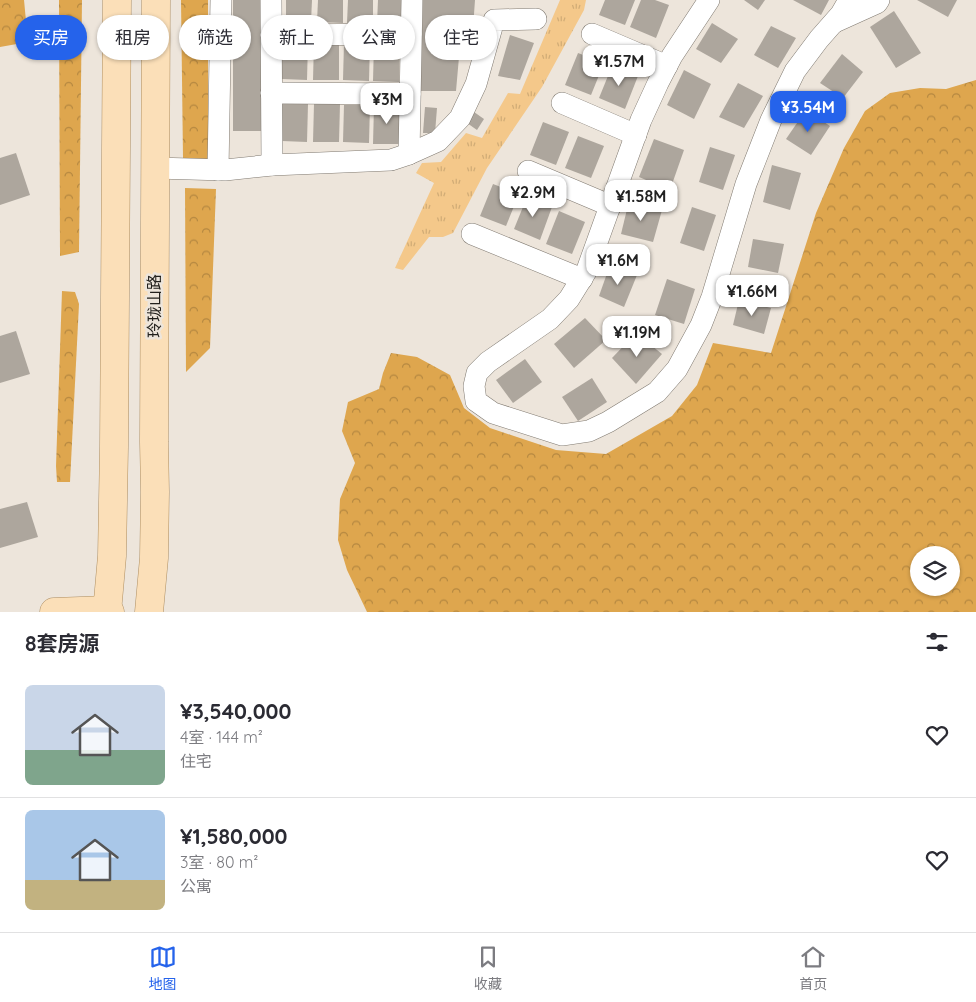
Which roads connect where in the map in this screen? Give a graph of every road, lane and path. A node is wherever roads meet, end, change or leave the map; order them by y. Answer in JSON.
{"nodes":[{"id":1,"x":117,"y":0,"type":"edge"},
{"id":2,"x":156,"y":0,"type":"edge"},
{"id":3,"x":221,"y":0,"type":"edge"},
{"id":4,"x":271,"y":0,"type":"edge"},
{"id":5,"x":412,"y":0,"type":"edge"},
{"id":6,"x":710,"y":0,"type":"edge"},
{"id":7,"x":849,"y":0,"type":"edge"},
{"id":8,"x":879,"y":0,"type":"edge"},
{"id":9,"x":271,"y":15,"type":"edge"},
{"id":10,"x":412,"y":15,"type":"edge"},
{"id":11,"x":536,"y":19,"type":"dead end"},
{"id":12,"x":833,"y":23,"type":"junction"},
{"id":13,"x":592,"y":34,"type":"dead end"},
{"id":14,"x":271,"y":60,"type":"edge"},
{"id":15,"x":411,"y":60,"type":"edge"},
{"id":16,"x":667,"y":66,"type":"junction"},
{"id":17,"x":272,"y":93,"type":"junction"},
{"id":18,"x":410,"y":94,"type":"junction"},
{"id":19,"x":562,"y":103,"type":"dead end"},
{"id":20,"x":636,"y":135,"type":"junction"},
{"id":21,"x":409,"y":154,"type":"junction"},
{"id":22,"x":272,"y":165,"type":"junction"},
{"id":23,"x":155,"y":168,"type":"junction"},
{"id":24,"x":218,"y":170,"type":"junction"},
{"id":25,"x":528,"y":171,"type":"dead end"},
{"id":26,"x":611,"y":206,"type":"junction"},
{"id":27,"x":472,"y":234,"type":"dead end"},
{"id":28,"x":582,"y":279,"type":"junction"},
{"id":29,"x":108,"y":611,"type":"edge"},
{"id":30,"x":54,"y":612,"type":"edge"},
{"id":31,"x":149,"y":612,"type":"edge"}],
"edges":[{"from":1,"to":29,"type":"main road"},
{"from":2,"to":23,"type":"main road","name":"玲珑山路"},
{"from":3,"to":24,"type":"street"},
{"from":4,"to":9,"type":"street"},
{"from":5,"to":10,"type":"street"},
{"from":6,"to":16,"type":"street"},
{"from":7,"to":12,"type":"street"},
{"from":8,"to":12,"type":"street"},
{"from":11,"to":21,"type":"street"},
{"from":12,"to":28,"type":"street"},
{"from":13,"to":16,"type":"street"},
{"from":14,"to":17,"type":"street"},
{"from":15,"to":18,"type":"street"},
{"from":16,"to":20,"type":"street"},
{"from":17,"to":18,"type":"street"},
{"from":17,"to":22,"type":"street"},
{"from":18,"to":21,"type":"street"},
{"from":19,"to":20,"type":"street"},
{"from":20,"to":26,"type":"street"},
{"from":21,"to":22,"type":"street"},
{"from":22,"to":24,"type":"street"},
{"from":23,"to":24,"type":"street"},
{"from":23,"to":31,"type":"main road","name":"玲珑山路"},
{"from":25,"to":26,"type":"street"},
{"from":26,"to":28,"type":"street"},
{"from":27,"to":28,"type":"street"},
{"from":29,"to":30,"type":"main road"}]}
